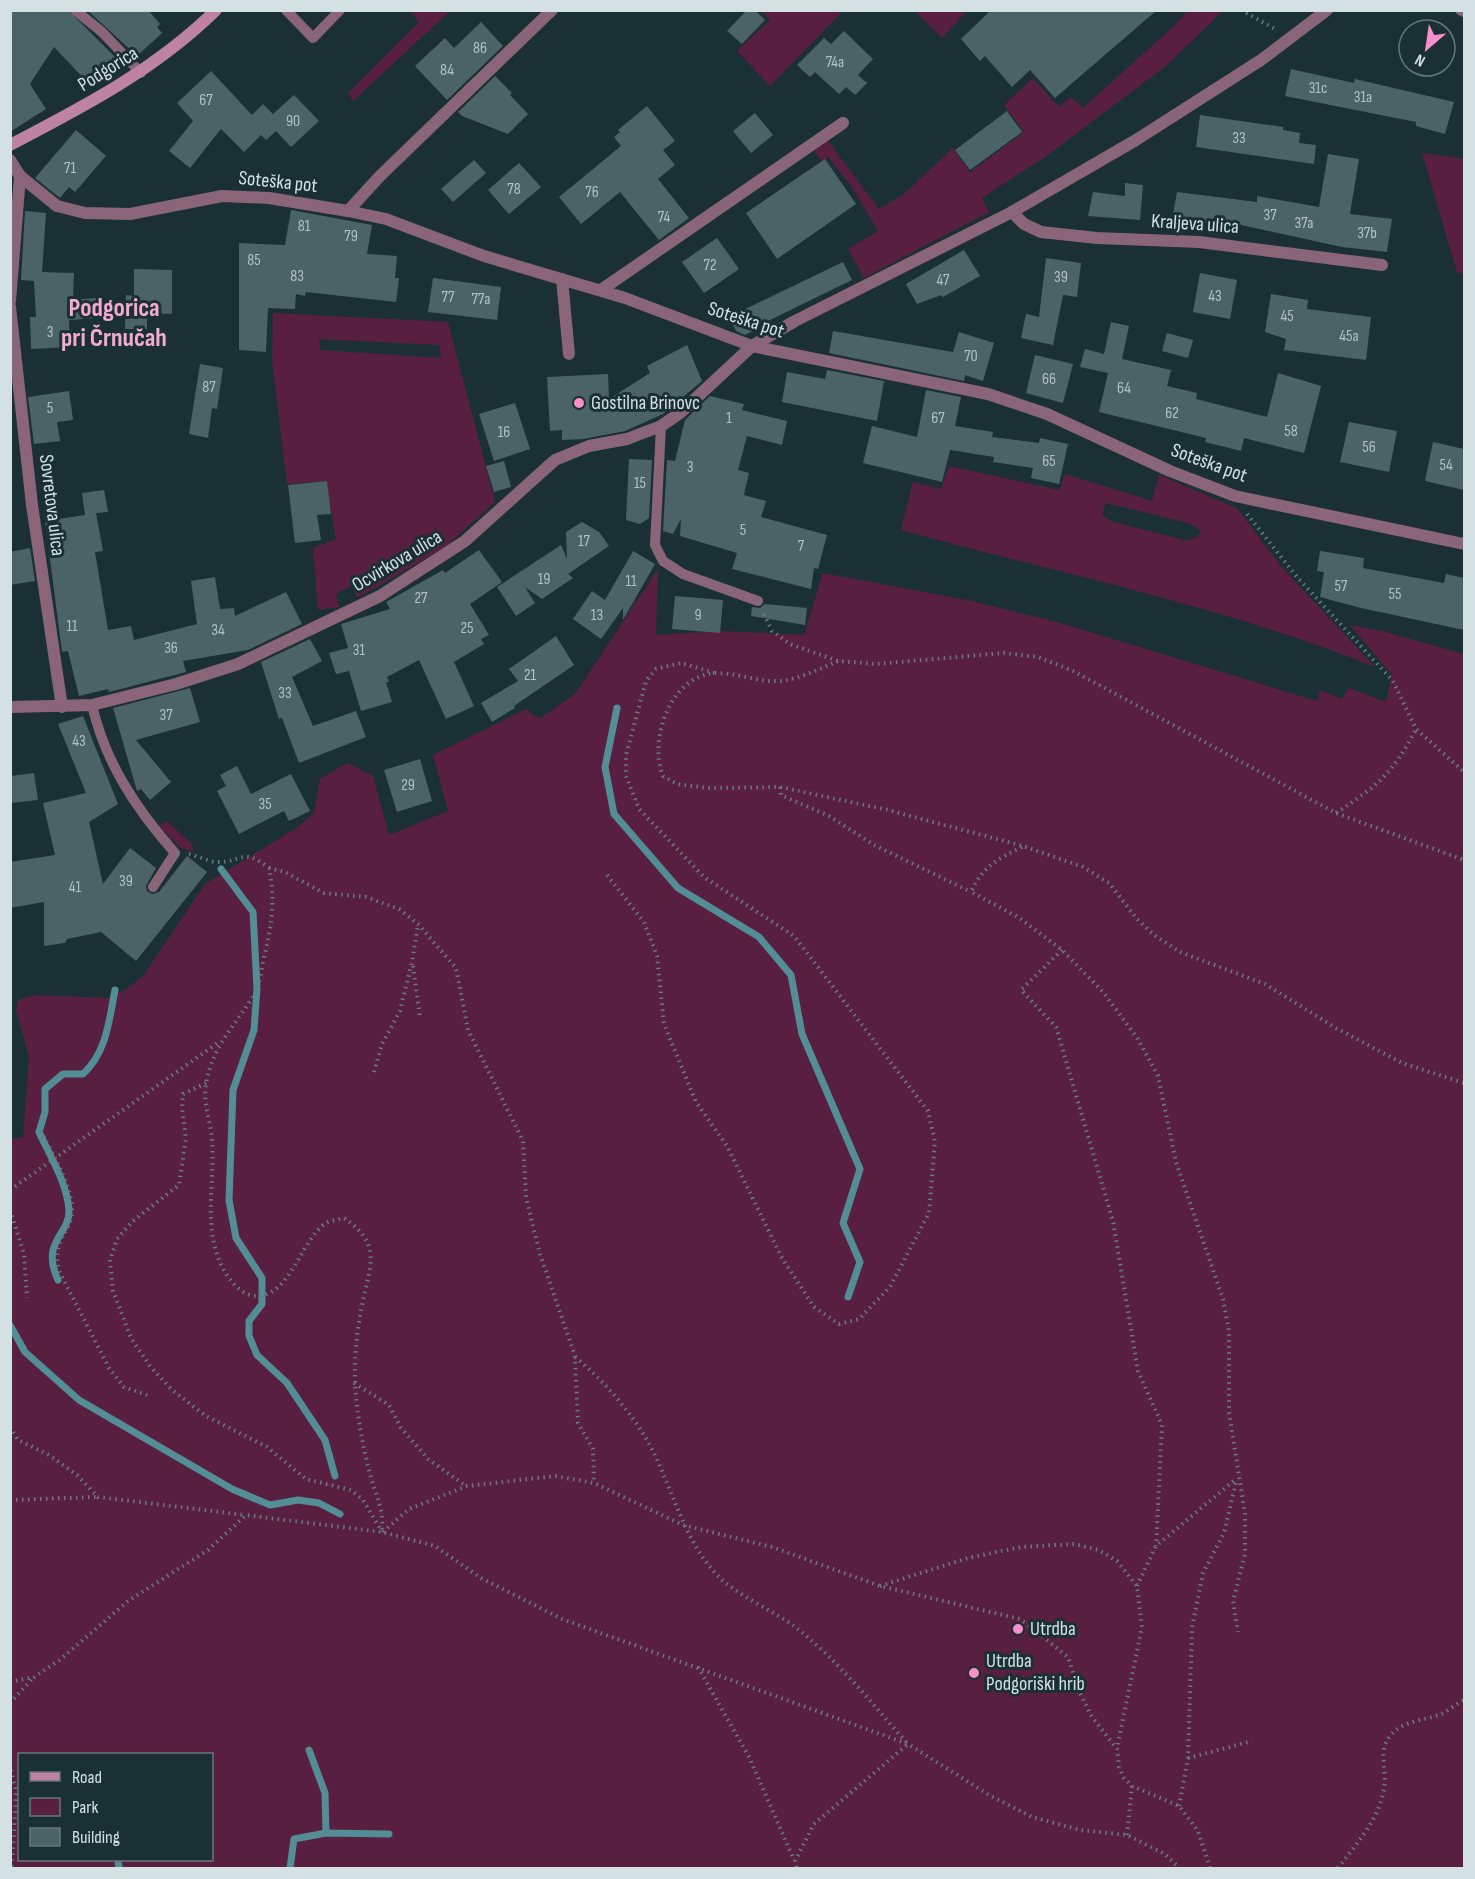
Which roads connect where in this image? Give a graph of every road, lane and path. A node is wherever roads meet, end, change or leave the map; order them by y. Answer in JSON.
{"nodes":[{"id":1,"x":75,"y":10,"type":"edge"},
{"id":2,"x":216,"y":10,"type":"edge"},
{"id":3,"x":286,"y":10,"type":"edge"},
{"id":4,"x":340,"y":10,"type":"edge"},
{"id":5,"x":552,"y":10,"type":"edge"},
{"id":6,"x":1241,"y":10,"type":"edge"},
{"id":7,"x":1327,"y":10,"type":"edge"},
{"id":8,"x":1460,"y":10,"type":"edge"},
{"id":9,"x":1464,"y":12,"type":"edge"},
{"id":10,"x":1292,"y":38,"type":"junction"},
{"id":11,"x":141,"y":73,"type":"junction"},
{"id":12,"x":843,"y":123,"type":"dead end"},
{"id":13,"x":10,"y":145,"type":"edge"},
{"id":14,"x":10,"y":160,"type":"edge"},
{"id":15,"x":20,"y":176,"type":"junction"},
{"id":16,"x":348,"y":211,"type":"junction"},
{"id":17,"x":1012,"y":212,"type":"junction"},
{"id":18,"x":1382,"y":265,"type":"dead end"},
{"id":19,"x":562,"y":279,"type":"junction"},
{"id":20,"x":601,"y":290,"type":"junction"},
{"id":21,"x":10,"y":301,"type":"edge"},
{"id":22,"x":10,"y":308,"type":"edge"},
{"id":23,"x":752,"y":346,"type":"junction"},
{"id":24,"x":569,"y":354,"type":"dead end"},
{"id":25,"x":661,"y":426,"type":"junction"},
{"id":26,"x":1235,"y":496,"type":"junction"},
{"id":27,"x":1464,"y":544,"type":"edge"},
{"id":28,"x":758,"y":600,"type":"joint"},
{"id":29,"x":838,"y":661,"type":"junction"},
{"id":30,"x":715,"y":673,"type":"junction"},
{"id":31,"x":92,"y":705,"type":"junction"},
{"id":32,"x":10,"y":707,"type":"edge"},
{"id":33,"x":62,"y":707,"type":"junction"},
{"id":34,"x":1416,"y":729,"type":"junction"},
{"id":35,"x":1464,"y":772,"type":"edge"},
{"id":36,"x":780,"y":787,"type":"junction"},
{"id":37,"x":1336,"y":813,"type":"junction"},
{"id":38,"x":1023,"y":846,"type":"junction"},
{"id":39,"x":175,"y":853,"type":"junction"},
{"id":40,"x":1464,"y":860,"type":"edge"},
{"id":41,"x":269,"y":868,"type":"junction"},
{"id":42,"x":607,"y":875,"type":"dead end"},
{"id":43,"x":153,"y":887,"type":"dead end"},
{"id":44,"x":971,"y":892,"type":"junction"},
{"id":45,"x":418,"y":924,"type":"junction"},
{"id":46,"x":1062,"y":950,"type":"junction"},
{"id":47,"x":412,"y":962,"type":"junction"},
{"id":48,"x":420,"y":1017,"type":"dead end"},
{"id":49,"x":220,"y":1042,"type":"junction"},
{"id":50,"x":374,"y":1072,"type":"dead end"},
{"id":51,"x":206,"y":1083,"type":"junction"},
{"id":52,"x":1464,"y":1083,"type":"edge"},
{"id":53,"x":41,"y":1131,"type":"dead end"},
{"id":54,"x":55,"y":1161,"type":"junction"},
{"id":55,"x":10,"y":1190,"type":"edge"},
{"id":56,"x":10,"y":1210,"type":"edge"},
{"id":57,"x":27,"y":1298,"type":"dead end"},
{"id":58,"x":575,"y":1356,"type":"junction"},
{"id":59,"x":354,"y":1383,"type":"junction"},
{"id":60,"x":147,"y":1395,"type":"dead end"},
{"id":61,"x":10,"y":1427,"type":"edge"},
{"id":62,"x":1237,"y":1478,"type":"junction"},
{"id":63,"x":594,"y":1483,"type":"junction"},
{"id":64,"x":467,"y":1486,"type":"junction"},
{"id":65,"x":98,"y":1497,"type":"junction"},
{"id":66,"x":10,"y":1500,"type":"edge"},
{"id":67,"x":246,"y":1515,"type":"junction"},
{"id":68,"x":683,"y":1525,"type":"junction"},
{"id":69,"x":382,"y":1532,"type":"junction"},
{"id":70,"x":1156,"y":1546,"type":"junction"},
{"id":71,"x":880,"y":1586,"type":"junction"},
{"id":72,"x":1137,"y":1586,"type":"junction"},
{"id":73,"x":1238,"y":1632,"type":"dead end"},
{"id":74,"x":698,"y":1667,"type":"junction"},
{"id":75,"x":34,"y":1677,"type":"junction"},
{"id":76,"x":10,"y":1682,"type":"edge"},
{"id":77,"x":1464,"y":1700,"type":"edge"},
{"id":78,"x":10,"y":1703,"type":"edge"},
{"id":79,"x":1252,"y":1741,"type":"dead end"},
{"id":80,"x":908,"y":1744,"type":"junction"},
{"id":81,"x":1117,"y":1749,"type":"junction"},
{"id":82,"x":1188,"y":1758,"type":"junction"},
{"id":83,"x":10,"y":1764,"type":"edge"},
{"id":84,"x":1132,"y":1786,"type":"junction"},
{"id":85,"x":1179,"y":1806,"type":"junction"},
{"id":86,"x":1127,"y":1835,"type":"junction"},
{"id":87,"x":795,"y":1861,"type":"junction"},
{"id":88,"x":12,"y":1869,"type":"edge"},
{"id":89,"x":797,"y":1869,"type":"edge"},
{"id":90,"x":1179,"y":1869,"type":"edge"},
{"id":91,"x":1210,"y":1869,"type":"edge"},
{"id":92,"x":1338,"y":1869,"type":"edge"}],
"edges":[{"from":1,"to":11,"type":"lane"},
{"from":2,"to":11,"type":"main road","name":"Podgorica"},
{"from":3,"to":4,"type":"lane"},
{"from":5,"to":16,"type":"street"},
{"from":6,"to":10,"type":"path"},
{"from":7,"to":10,"type":"street"},
{"from":8,"to":9,"type":"lane"},
{"from":10,"to":17,"type":"street"},
{"from":11,"to":13,"type":"main road","name":"Podgorica"},
{"from":12,"to":20,"type":"street"},
{"from":14,"to":15,"type":"street"},
{"from":15,"to":16,"type":"street","name":"Soteška pot"},
{"from":15,"to":21,"type":"street"},
{"from":16,"to":19,"type":"street","name":"Soteška pot"},
{"from":17,"to":18,"type":"street","name":"Kraljeva ulica"},
{"from":17,"to":23,"type":"street"},
{"from":19,"to":20,"type":"street","name":"Soteška pot"},
{"from":19,"to":24,"type":"street"},
{"from":20,"to":23,"type":"street","name":"Soteška pot"},
{"from":22,"to":33,"type":"street","name":"Sovretova ulica"},
{"from":23,"to":25,"type":"street","name":"Ocvirkova ulica"},
{"from":23,"to":26,"type":"street","name":"Soteška pot"},
{"from":25,"to":28,"type":"lane"},
{"from":25,"to":31,"type":"street","name":"Ocvirkova ulica"},
{"from":26,"to":27,"type":"street","name":"Soteška pot"},
{"from":26,"to":34,"type":"path"},
{"from":28,"to":29,"type":"path"},
{"from":29,"to":30,"type":"path"},
{"from":29,"to":37,"type":"path"},
{"from":30,"to":36,"type":"path"},
{"from":30,"to":42,"type":"path"},
{"from":31,"to":33,"type":"street","name":"Ocvirkova ulica"},
{"from":31,"to":39,"type":"lane"},
{"from":32,"to":33,"type":"street","name":"Ocvirkova ulica"},
{"from":34,"to":35,"type":"path"},
{"from":34,"to":37,"type":"path"},
{"from":36,"to":38,"type":"path"},
{"from":36,"to":44,"type":"path"},
{"from":37,"to":40,"type":"path"},
{"from":38,"to":44,"type":"path"},
{"from":38,"to":52,"type":"path"},
{"from":39,"to":41,"type":"path"},
{"from":39,"to":43,"type":"lane"},
{"from":41,"to":45,"type":"path"},
{"from":41,"to":49,"type":"path"},
{"from":44,"to":46,"type":"path"},
{"from":45,"to":47,"type":"path"},
{"from":45,"to":58,"type":"path"},
{"from":46,"to":62,"type":"path"},
{"from":46,"to":70,"type":"path"},
{"from":47,"to":48,"type":"path"},
{"from":47,"to":50,"type":"path"},
{"from":49,"to":51,"type":"path"},
{"from":49,"to":54,"type":"path"},
{"from":51,"to":59,"type":"path"},
{"from":51,"to":69,"type":"path"},
{"from":53,"to":54,"type":"path"},
{"from":54,"to":55,"type":"path"},
{"from":54,"to":60,"type":"path"},
{"from":56,"to":57,"type":"path"},
{"from":58,"to":63,"type":"path"},
{"from":58,"to":68,"type":"path"},
{"from":59,"to":64,"type":"path"},
{"from":59,"to":69,"type":"path"},
{"from":61,"to":65,"type":"path"},
{"from":62,"to":70,"type":"path"},
{"from":62,"to":73,"type":"path"},
{"from":62,"to":82,"type":"path"},
{"from":63,"to":64,"type":"path"},
{"from":63,"to":68,"type":"path"},
{"from":64,"to":69,"type":"path"},
{"from":65,"to":66,"type":"path"},
{"from":65,"to":67,"type":"path"},
{"from":67,"to":69,"type":"path"},
{"from":67,"to":75,"type":"path"},
{"from":68,"to":71,"type":"path"},
{"from":68,"to":80,"type":"path"},
{"from":69,"to":74,"type":"path"},
{"from":70,"to":72,"type":"path"},
{"from":71,"to":72,"type":"path"},
{"from":71,"to":81,"type":"path"},
{"from":72,"to":81,"type":"path"},
{"from":74,"to":80,"type":"path"},
{"from":74,"to":87,"type":"path"},
{"from":75,"to":76,"type":"path"},
{"from":75,"to":78,"type":"path"},
{"from":77,"to":92,"type":"path"},
{"from":79,"to":82,"type":"path"},
{"from":80,"to":86,"type":"path"},
{"from":80,"to":87,"type":"path"},
{"from":81,"to":84,"type":"path"},
{"from":82,"to":85,"type":"path"},
{"from":83,"to":88,"type":"path"},
{"from":84,"to":85,"type":"path"},
{"from":84,"to":86,"type":"path"},
{"from":85,"to":91,"type":"path"},
{"from":86,"to":90,"type":"path"},
{"from":87,"to":89,"type":"path"}]}
